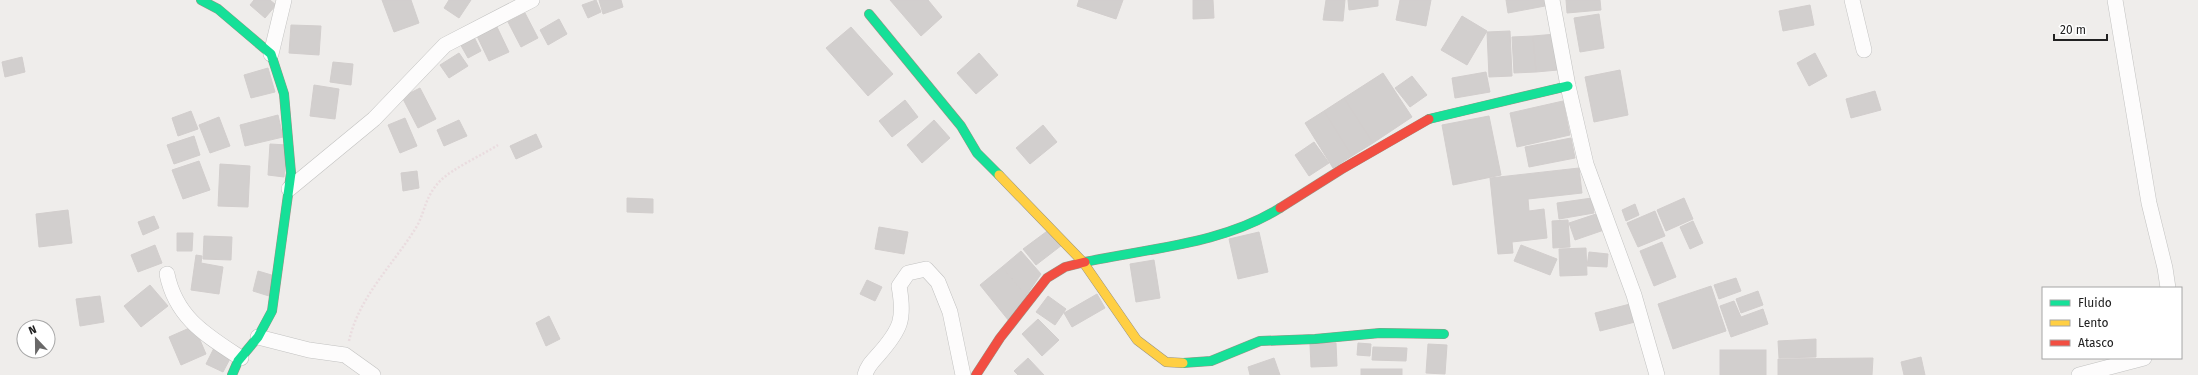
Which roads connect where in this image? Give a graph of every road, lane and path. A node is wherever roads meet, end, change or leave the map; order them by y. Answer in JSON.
{"nodes":[{"id":1,"x":201,"y":0,"type":"edge"},
{"id":2,"x":284,"y":0,"type":"edge"},
{"id":3,"x":532,"y":0,"type":"edge"},
{"id":4,"x":1552,"y":0,"type":"edge"},
{"id":5,"x":1852,"y":0,"type":"edge"},
{"id":6,"x":2116,"y":0,"type":"edge"},
{"id":7,"x":869,"y":14,"type":"dead end"},
{"id":8,"x":1864,"y":50,"type":"dead end"},
{"id":9,"x":271,"y":54,"type":"junction"},
{"id":10,"x":1568,"y":86,"type":"junction"},
{"id":11,"x":498,"y":145,"type":"dead end"},
{"id":12,"x":288,"y":189,"type":"junction"},
{"id":13,"x":1083,"y":262,"type":"junction"},
{"id":14,"x":166,"y":274,"type":"dead end"},
{"id":15,"x":2168,"y":287,"type":"edge"},
{"id":16,"x":1444,"y":334,"type":"dead end"},
{"id":17,"x":258,"y":337,"type":"junction"},
{"id":18,"x":345,"y":355,"type":"junction"},
{"id":19,"x":241,"y":358,"type":"junction"},
{"id":20,"x":2140,"y":359,"type":"edge"},
{"id":21,"x":1212,"y":361,"type":"junction"},
{"id":22,"x":232,"y":375,"type":"edge"},
{"id":23,"x":374,"y":375,"type":"edge"},
{"id":24,"x":865,"y":375,"type":"edge"},
{"id":25,"x":962,"y":375,"type":"edge"},
{"id":26,"x":976,"y":375,"type":"edge"},
{"id":27,"x":1195,"y":375,"type":"edge"},
{"id":28,"x":1657,"y":375,"type":"edge"},
{"id":29,"x":2079,"y":375,"type":"edge"}],
"edges":[{"from":1,"to":9,"type":"street"},
{"from":2,"to":9,"type":"street"},
{"from":3,"to":12,"type":"street"},
{"from":4,"to":10,"type":"street"},
{"from":5,"to":8,"type":"street"},
{"from":6,"to":15,"type":"street"},
{"from":7,"to":13,"type":"street"},
{"from":9,"to":12,"type":"street"},
{"from":10,"to":13,"type":"street"},
{"from":10,"to":28,"type":"street"},
{"from":11,"to":18,"type":"path"},
{"from":12,"to":17,"type":"street"},
{"from":13,"to":21,"type":"street"},
{"from":13,"to":26,"type":"street"},
{"from":14,"to":19,"type":"street"},
{"from":16,"to":21,"type":"street"},
{"from":17,"to":18,"type":"street"},
{"from":17,"to":19,"type":"street"},
{"from":18,"to":23,"type":"street"},
{"from":19,"to":22,"type":"street"},
{"from":20,"to":29,"type":"street"},
{"from":21,"to":27,"type":"street"},
{"from":24,"to":25,"type":"street"}]}
